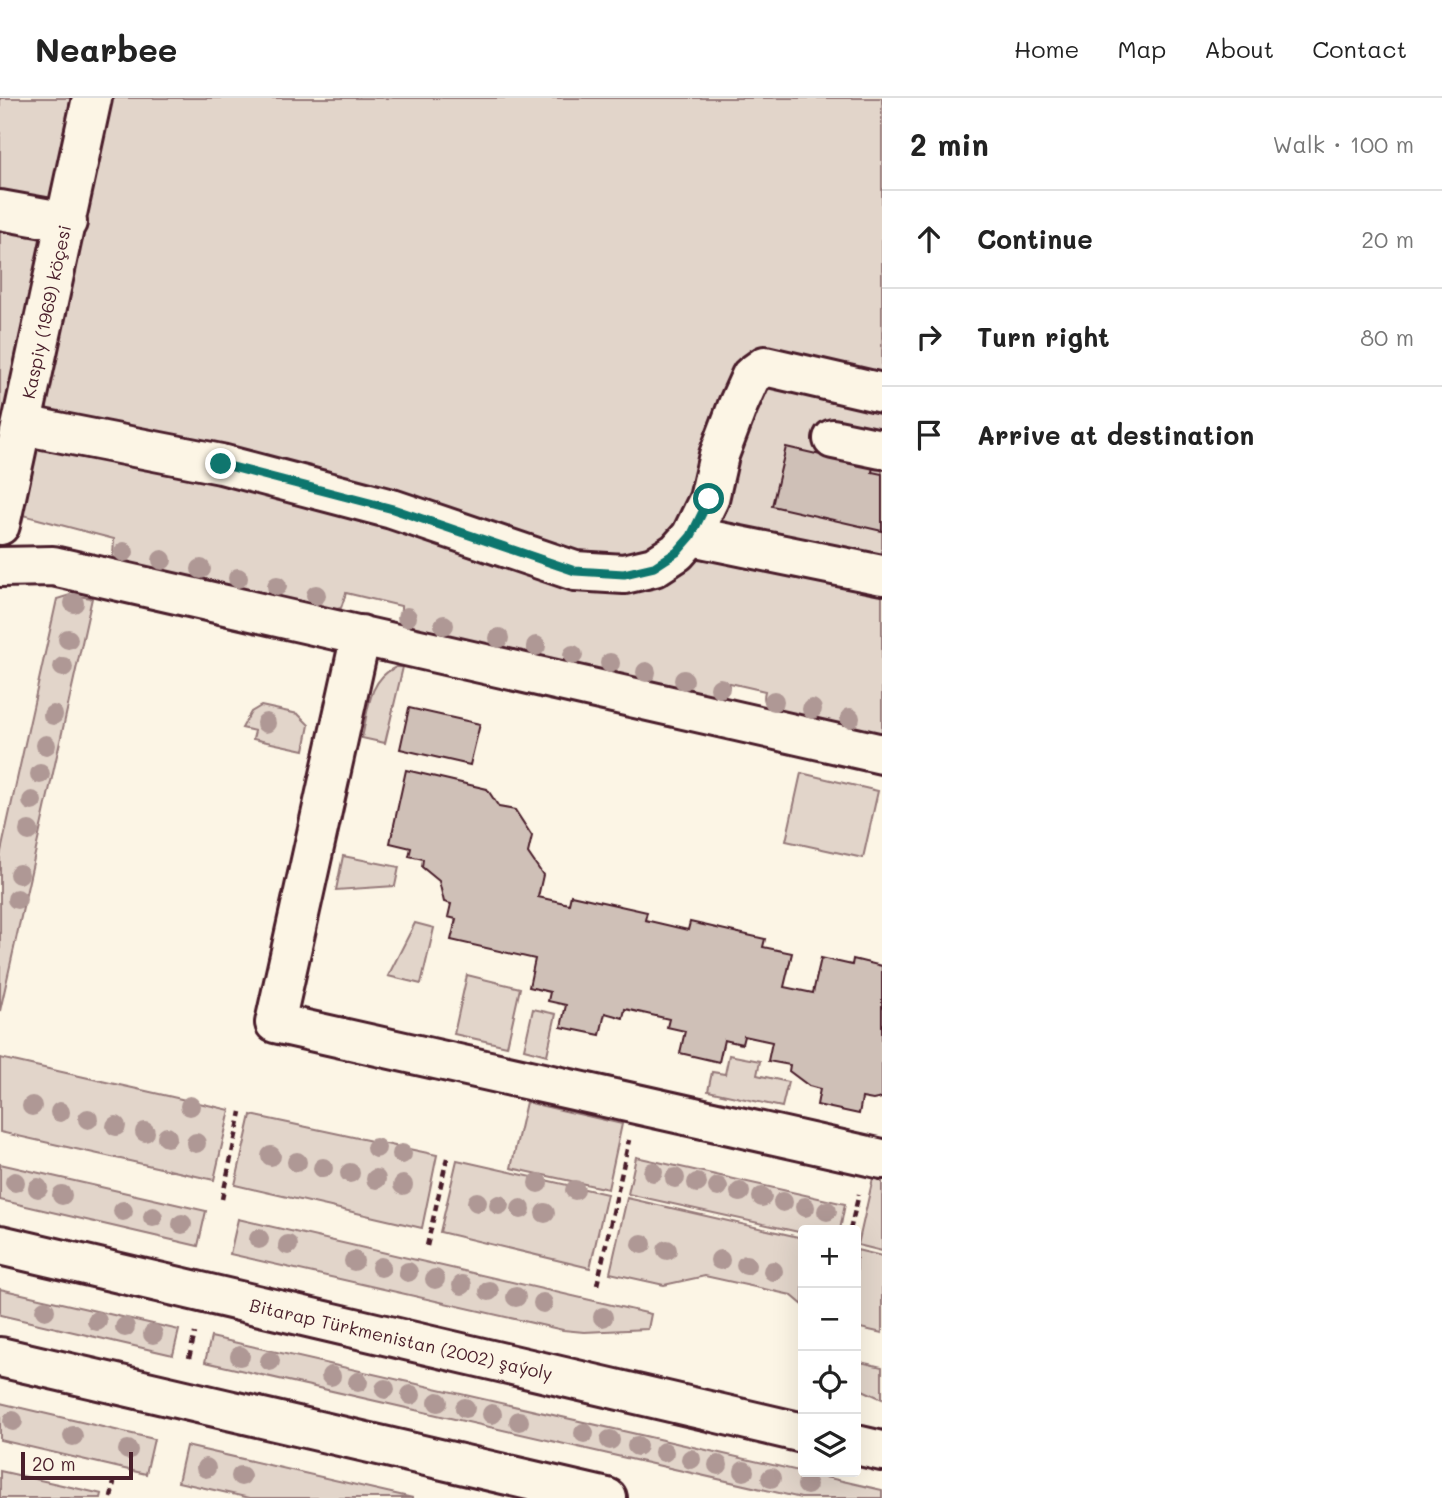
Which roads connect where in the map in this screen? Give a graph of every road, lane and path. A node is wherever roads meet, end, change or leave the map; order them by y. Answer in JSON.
{"nodes":[{"id":1,"x":92,"y":98,"type":"edge"},
{"id":2,"x":0,"y":210,"type":"edge"},
{"id":3,"x":66,"y":222,"type":"junction"},
{"id":4,"x":882,"y":393,"type":"edge"},
{"id":5,"x":22,"y":425,"type":"junction"},
{"id":6,"x":833,"y":439,"type":"dead end"},
{"id":7,"x":881,"y":450,"type":"edge"},
{"id":8,"x":0,"y":525,"type":"edge"},
{"id":9,"x":691,"y":536,"type":"junction"},
{"id":10,"x":0,"y":567,"type":"edge"},
{"id":11,"x":882,"y":575,"type":"edge"},
{"id":12,"x":360,"y":635,"type":"junction"},
{"id":13,"x":882,"y":754,"type":"edge"},
{"id":14,"x":637,"y":1105,"type":"junction"},
{"id":15,"x":241,"y":1112,"type":"dead end"},
{"id":16,"x":447,"y":1158,"type":"dead end"},
{"id":17,"x":882,"y":1159,"type":"edge"},
{"id":18,"x":222,"y":1199,"type":"dead end"},
{"id":19,"x":0,"y":1245,"type":"edge"},
{"id":20,"x":427,"y":1246,"type":"dead end"},
{"id":21,"x":597,"y":1285,"type":"dead end"},
{"id":22,"x":195,"y":1333,"type":"dead end"},
{"id":23,"x":0,"y":1357,"type":"edge"},
{"id":24,"x":189,"y":1358,"type":"dead end"},
{"id":25,"x":798,"y":1432,"type":"edge"},
{"id":26,"x":861,"y":1446,"type":"edge"},
{"id":27,"x":882,"y":1451,"type":"edge"},
{"id":28,"x":114,"y":1482,"type":"dead end"},
{"id":29,"x":111,"y":1498,"type":"edge"},
{"id":30,"x":607,"y":1498,"type":"edge"}],
"edges":[{"from":1,"to":3,"type":"main road","name":"Kaspiy (1969) köçesi"},
{"from":2,"to":3,"type":"main road"},
{"from":3,"to":5,"type":"main road","name":"Kaspiy (1969) köçesi"},
{"from":4,"to":9,"type":"main road"},
{"from":5,"to":8,"type":"main road","name":"Kaspiy (1969) köçesi"},
{"from":5,"to":9,"type":"main road"},
{"from":6,"to":7,"type":"main road"},
{"from":9,"to":11,"type":"main road"},
{"from":10,"to":12,"type":"main road"},
{"from":12,"to":13,"type":"main road"},
{"from":12,"to":14,"type":"main road"},
{"from":14,"to":17,"type":"main road"},
{"from":14,"to":21,"type":"path"},
{"from":15,"to":18,"type":"path"},
{"from":16,"to":20,"type":"path"},
{"from":19,"to":25,"type":"main road","name":"Bitarap Türkmenistan (2002) şaýoly"},
{"from":22,"to":24,"type":"path"},
{"from":23,"to":30,"type":"main road"},
{"from":26,"to":27,"type":"main road"},
{"from":28,"to":29,"type":"path"}]}
